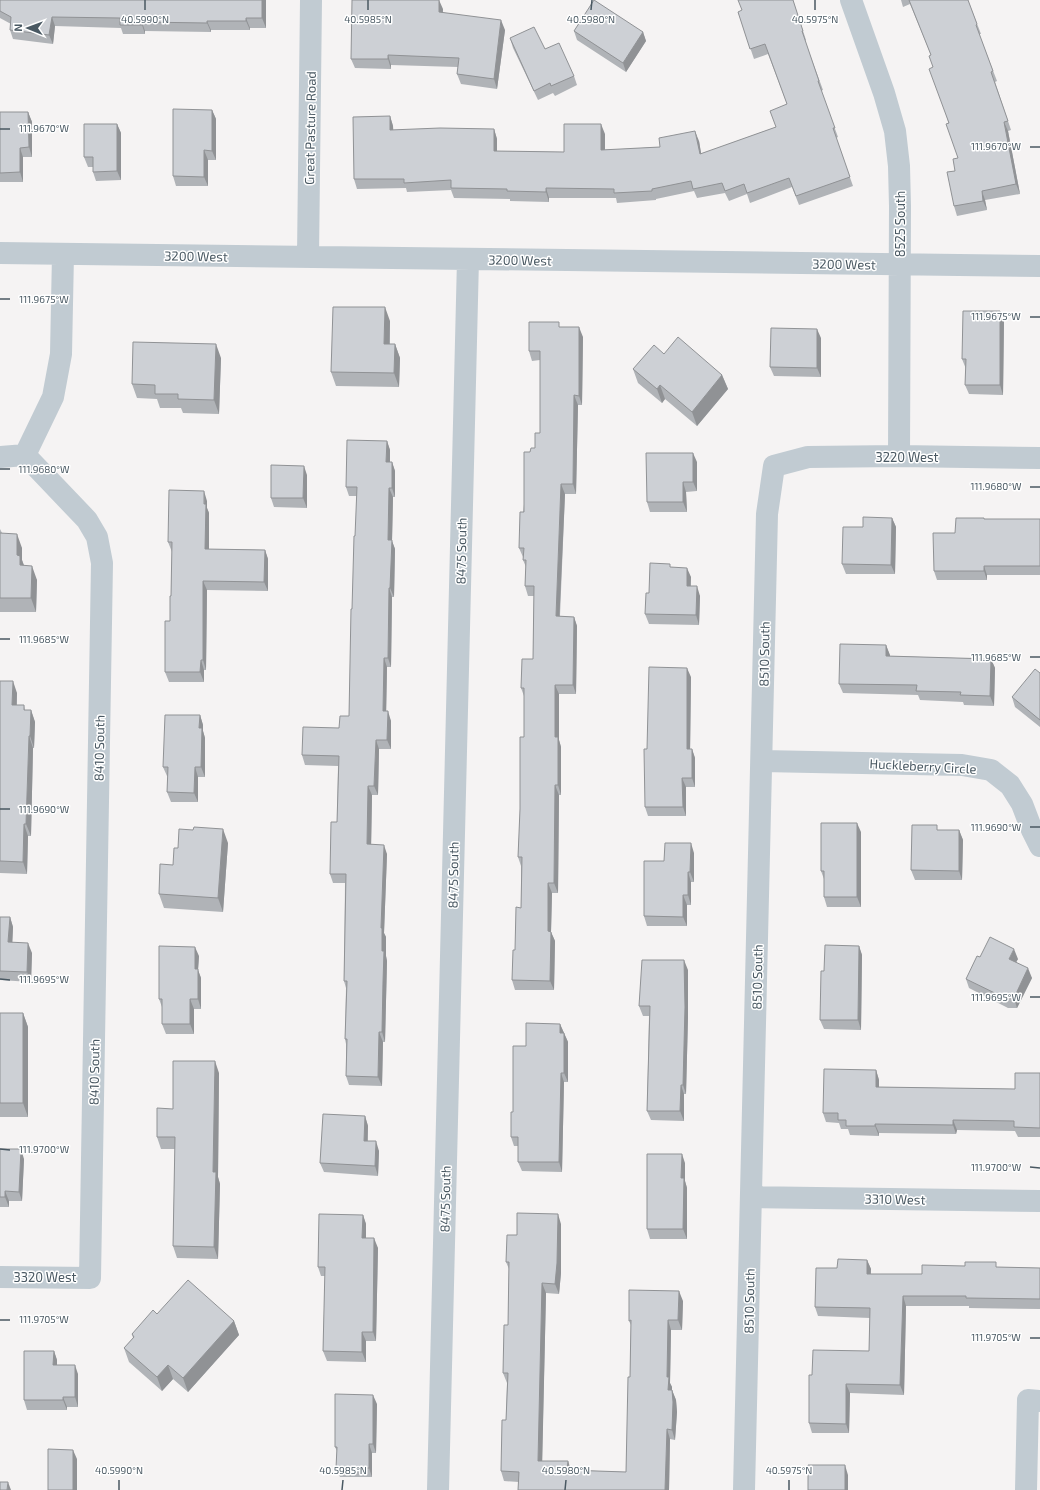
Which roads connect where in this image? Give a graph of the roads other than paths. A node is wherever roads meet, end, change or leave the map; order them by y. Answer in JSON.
{"nodes":[{"id":1,"x":311,"y":0,"type":"edge"},
{"id":2,"x":850,"y":0,"type":"edge"},
{"id":3,"x":0,"y":254,"type":"edge"},
{"id":4,"x":63,"y":254,"type":"junction"},
{"id":5,"x":308,"y":257,"type":"junction"},
{"id":6,"x":468,"y":259,"type":"junction"},
{"id":7,"x":900,"y":265,"type":"junction"},
{"id":8,"x":1040,"y":266,"type":"edge"},
{"id":9,"x":25,"y":455,"type":"junction"},
{"id":10,"x":0,"y":456,"type":"edge"},
{"id":11,"x":899,"y":456,"type":"junction"},
{"id":12,"x":1040,"y":458,"type":"edge"},
{"id":13,"x":774,"y":466,"type":"joint"},
{"id":14,"x":762,"y":761,"type":"junction"},
{"id":15,"x":1040,"y":846,"type":"edge"},
{"id":16,"x":751,"y":1197,"type":"junction"},
{"id":17,"x":1040,"y":1200,"type":"edge"},
{"id":18,"x":0,"y":1277,"type":"edge"},
{"id":19,"x":90,"y":1278,"type":"joint"},
{"id":20,"x":1040,"y":1401,"type":"edge"},
{"id":21,"x":438,"y":1490,"type":"edge"},
{"id":22,"x":744,"y":1490,"type":"edge"},
{"id":23,"x":1026,"y":1490,"type":"edge"}],
"edges":[{"from":1,"to":5,"type":"street","name":"Great Pasture Road"},
{"from":2,"to":7,"type":"street","name":"8525 South"},
{"from":3,"to":4,"type":"street","name":"3200 West"},
{"from":4,"to":5,"type":"street","name":"3200 West"},
{"from":4,"to":9,"type":"street"},
{"from":5,"to":6,"type":"street","name":"3200 West"},
{"from":6,"to":7,"type":"street","name":"3200 West"},
{"from":6,"to":21,"type":"street","name":"8475 South"},
{"from":7,"to":8,"type":"street","name":"3200 West"},
{"from":7,"to":11,"type":"street","name":"8525 South"},
{"from":9,"to":10,"type":"street"},
{"from":9,"to":19,"type":"street","name":"8410 South"},
{"from":11,"to":12,"type":"street","name":"3220 West"},
{"from":11,"to":13,"type":"street","name":"3220 West"},
{"from":13,"to":14,"type":"street","name":"8510 South"},
{"from":14,"to":15,"type":"street","name":"Huckleberry Circle"},
{"from":14,"to":16,"type":"street","name":"8510 South"},
{"from":16,"to":17,"type":"street","name":"3310 West"},
{"from":16,"to":22,"type":"street","name":"8510 South"},
{"from":18,"to":19,"type":"street","name":"3320 West"},
{"from":20,"to":23,"type":"street"}]}
